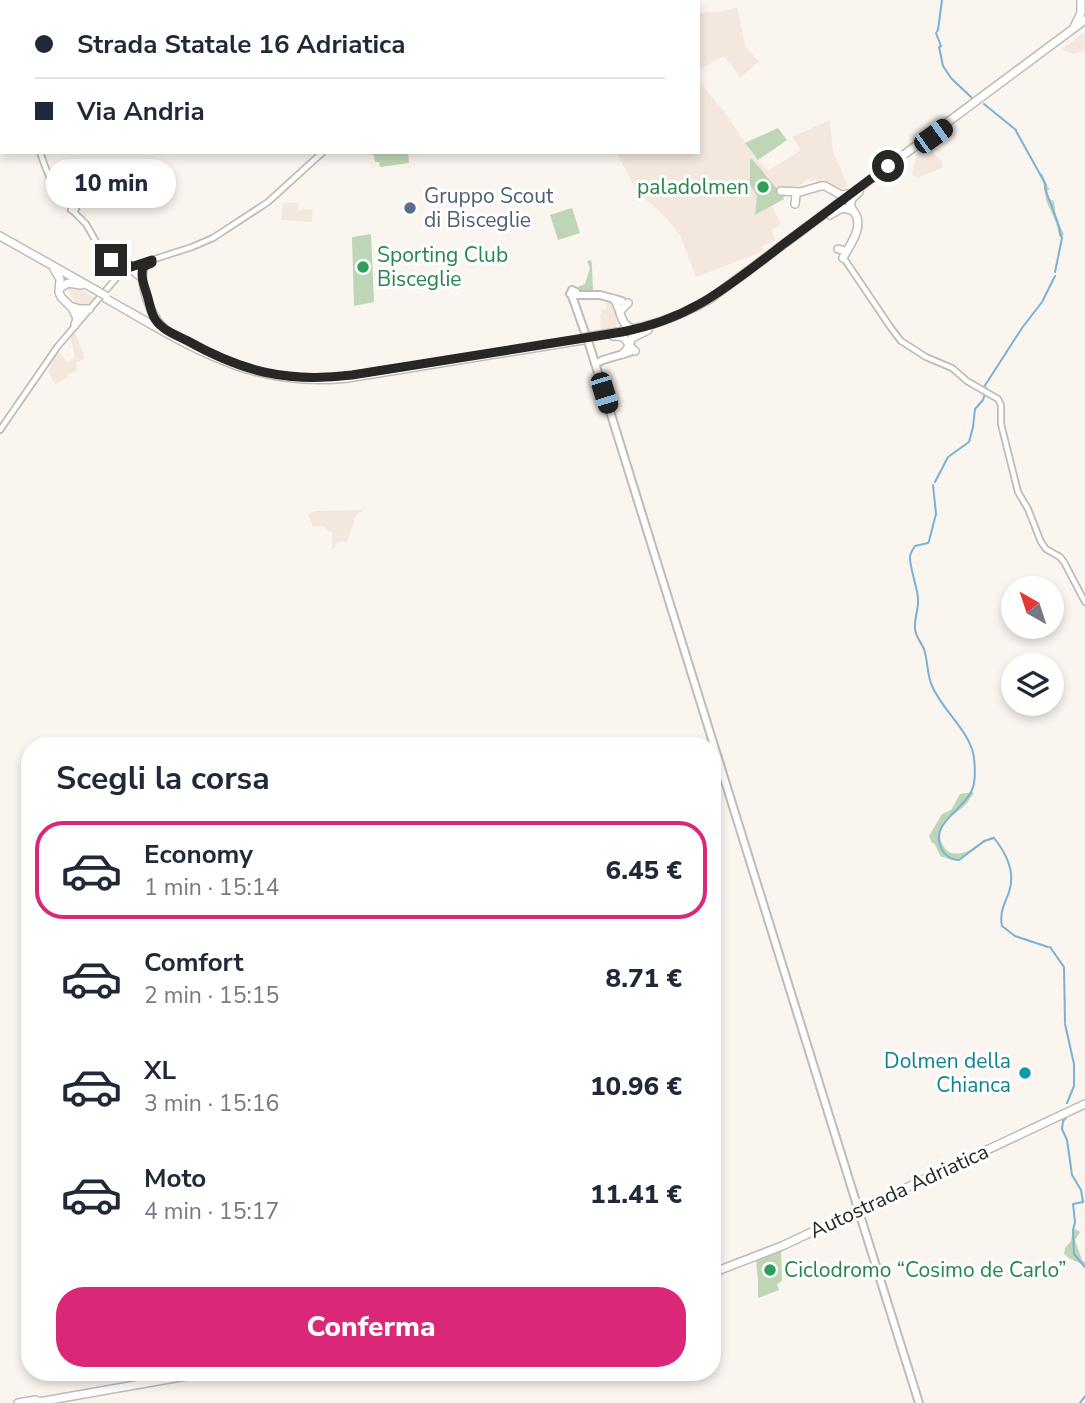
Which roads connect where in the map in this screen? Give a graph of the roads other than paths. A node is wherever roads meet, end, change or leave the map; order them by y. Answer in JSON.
{"nodes":[{"id":1,"x":1083,"y":2,"type":"edge"},
{"id":2,"x":1085,"y":22,"type":"edge"},
{"id":3,"x":1069,"y":31,"type":"junction"},
{"id":4,"x":41,"y":154,"type":"edge"},
{"id":5,"x":320,"y":154,"type":"edge"},
{"id":6,"x":867,"y":182,"type":"junction"},
{"id":7,"x":862,"y":189,"type":"junction"},
{"id":8,"x":782,"y":191,"type":"dead end"},
{"id":9,"x":834,"y":192,"type":"junction"},
{"id":10,"x":797,"y":193,"type":"junction"},
{"id":11,"x":795,"y":204,"type":"dead end"},
{"id":12,"x":852,"y":210,"type":"junction"},
{"id":13,"x":828,"y":211,"type":"junction"},
{"id":14,"x":822,"y":219,"type":"junction"},
{"id":15,"x":0,"y":237,"type":"edge"},
{"id":16,"x":844,"y":252,"type":"joint"},
{"id":17,"x":149,"y":263,"type":"junction"},
{"id":18,"x":125,"y":266,"type":"junction"},
{"id":19,"x":54,"y":269,"type":"junction"},
{"id":20,"x":142,"y":279,"type":"junction"},
{"id":21,"x":81,"y":285,"type":"junction"},
{"id":22,"x":60,"y":288,"type":"junction"},
{"id":23,"x":94,"y":290,"type":"junction"},
{"id":24,"x":106,"y":297,"type":"junction"},
{"id":25,"x":149,"y":303,"type":"junction"},
{"id":26,"x":621,"y":306,"type":"junction"},
{"id":27,"x":72,"y":307,"type":"junction"},
{"id":28,"x":127,"y":308,"type":"junction"},
{"id":29,"x":86,"y":312,"type":"junction"},
{"id":30,"x":75,"y":325,"type":"junction"},
{"id":31,"x":655,"y":327,"type":"junction"},
{"id":32,"x":638,"y":329,"type":"junction"},
{"id":33,"x":169,"y":331,"type":"junction"},
{"id":34,"x":606,"y":335,"type":"junction"},
{"id":35,"x":629,"y":350,"type":"junction"},
{"id":36,"x":594,"y":362,"type":"junction"},
{"id":37,"x":328,"y":379,"type":"junction"},
{"id":38,"x":0,"y":430,"type":"edge"},
{"id":39,"x":1085,"y":602,"type":"edge"},
{"id":40,"x":711,"y":737,"type":"edge"},
{"id":41,"x":721,"y":769,"type":"edge"},
{"id":42,"x":1085,"y":1102,"type":"edge"},
{"id":43,"x":721,"y":1269,"type":"edge"},
{"id":44,"x":141,"y":1381,"type":"edge"},
{"id":45,"x":158,"y":1381,"type":"edge"},
{"id":46,"x":18,"y":1403,"type":"edge"},
{"id":47,"x":33,"y":1403,"type":"edge"},
{"id":48,"x":919,"y":1403,"type":"edge"}],
"edges":[{"from":1,"to":3,"type":"highway"},
{"from":2,"to":3,"type":"highway"},
{"from":2,"to":7,"type":"highway"},
{"from":3,"to":6,"type":"highway"},
{"from":4,"to":18,"type":"main road"},
{"from":5,"to":17,"type":"main road"},
{"from":6,"to":9,"type":"highway"},
{"from":6,"to":13,"type":"highway"},
{"from":7,"to":12,"type":"highway"},
{"from":7,"to":14,"type":"highway"},
{"from":8,"to":10,"type":"highway"},
{"from":9,"to":10,"type":"highway"},
{"from":9,"to":13,"type":"highway"},
{"from":10,"to":11,"type":"highway"},
{"from":12,"to":14,"type":"highway"},
{"from":12,"to":16,"type":"highway"},
{"from":13,"to":32,"type":"highway"},
{"from":14,"to":31,"type":"highway"},
{"from":15,"to":19,"type":"highway"},
{"from":15,"to":23,"type":"highway"},
{"from":16,"to":39,"type":"main road"},
{"from":17,"to":18,"type":"main road"},
{"from":17,"to":20,"type":"highway"},
{"from":18,"to":20,"type":"highway"},
{"from":18,"to":29,"type":"main road"},
{"from":19,"to":21,"type":"highway"},
{"from":19,"to":22,"type":"highway"},
{"from":20,"to":25,"type":"highway"},
{"from":21,"to":22,"type":"highway"},
{"from":21,"to":23,"type":"highway"},
{"from":22,"to":27,"type":"highway"},
{"from":23,"to":24,"type":"highway","bridge":true},
{"from":24,"to":28,"type":"highway"},
{"from":24,"to":37,"type":"highway"},
{"from":25,"to":28,"type":"highway"},
{"from":25,"to":33,"type":"highway"},
{"from":26,"to":32,"type":"highway"},
{"from":26,"to":34,"type":"highway"},
{"from":26,"to":36,"type":"main road"},
{"from":27,"to":29,"type":"highway"},
{"from":27,"to":30,"type":"highway"},
{"from":28,"to":33,"type":"highway"},
{"from":29,"to":30,"type":"main road"},
{"from":30,"to":38,"type":"main road"},
{"from":31,"to":34,"type":"highway"},
{"from":31,"to":35,"type":"highway"},
{"from":32,"to":34,"type":"highway"},
{"from":33,"to":37,"type":"highway"},
{"from":34,"to":35,"type":"highway"},
{"from":34,"to":37,"type":"highway","bridge":true},
{"from":35,"to":36,"type":"main road"},
{"from":36,"to":40,"type":"main road","bridge":true},
{"from":41,"to":48,"type":"main road","bridge":true},
{"from":42,"to":43,"type":"highway","name":"Autostrada Adriatica"},
{"from":44,"to":46,"type":"highway"},
{"from":45,"to":47,"type":"highway"}]}
